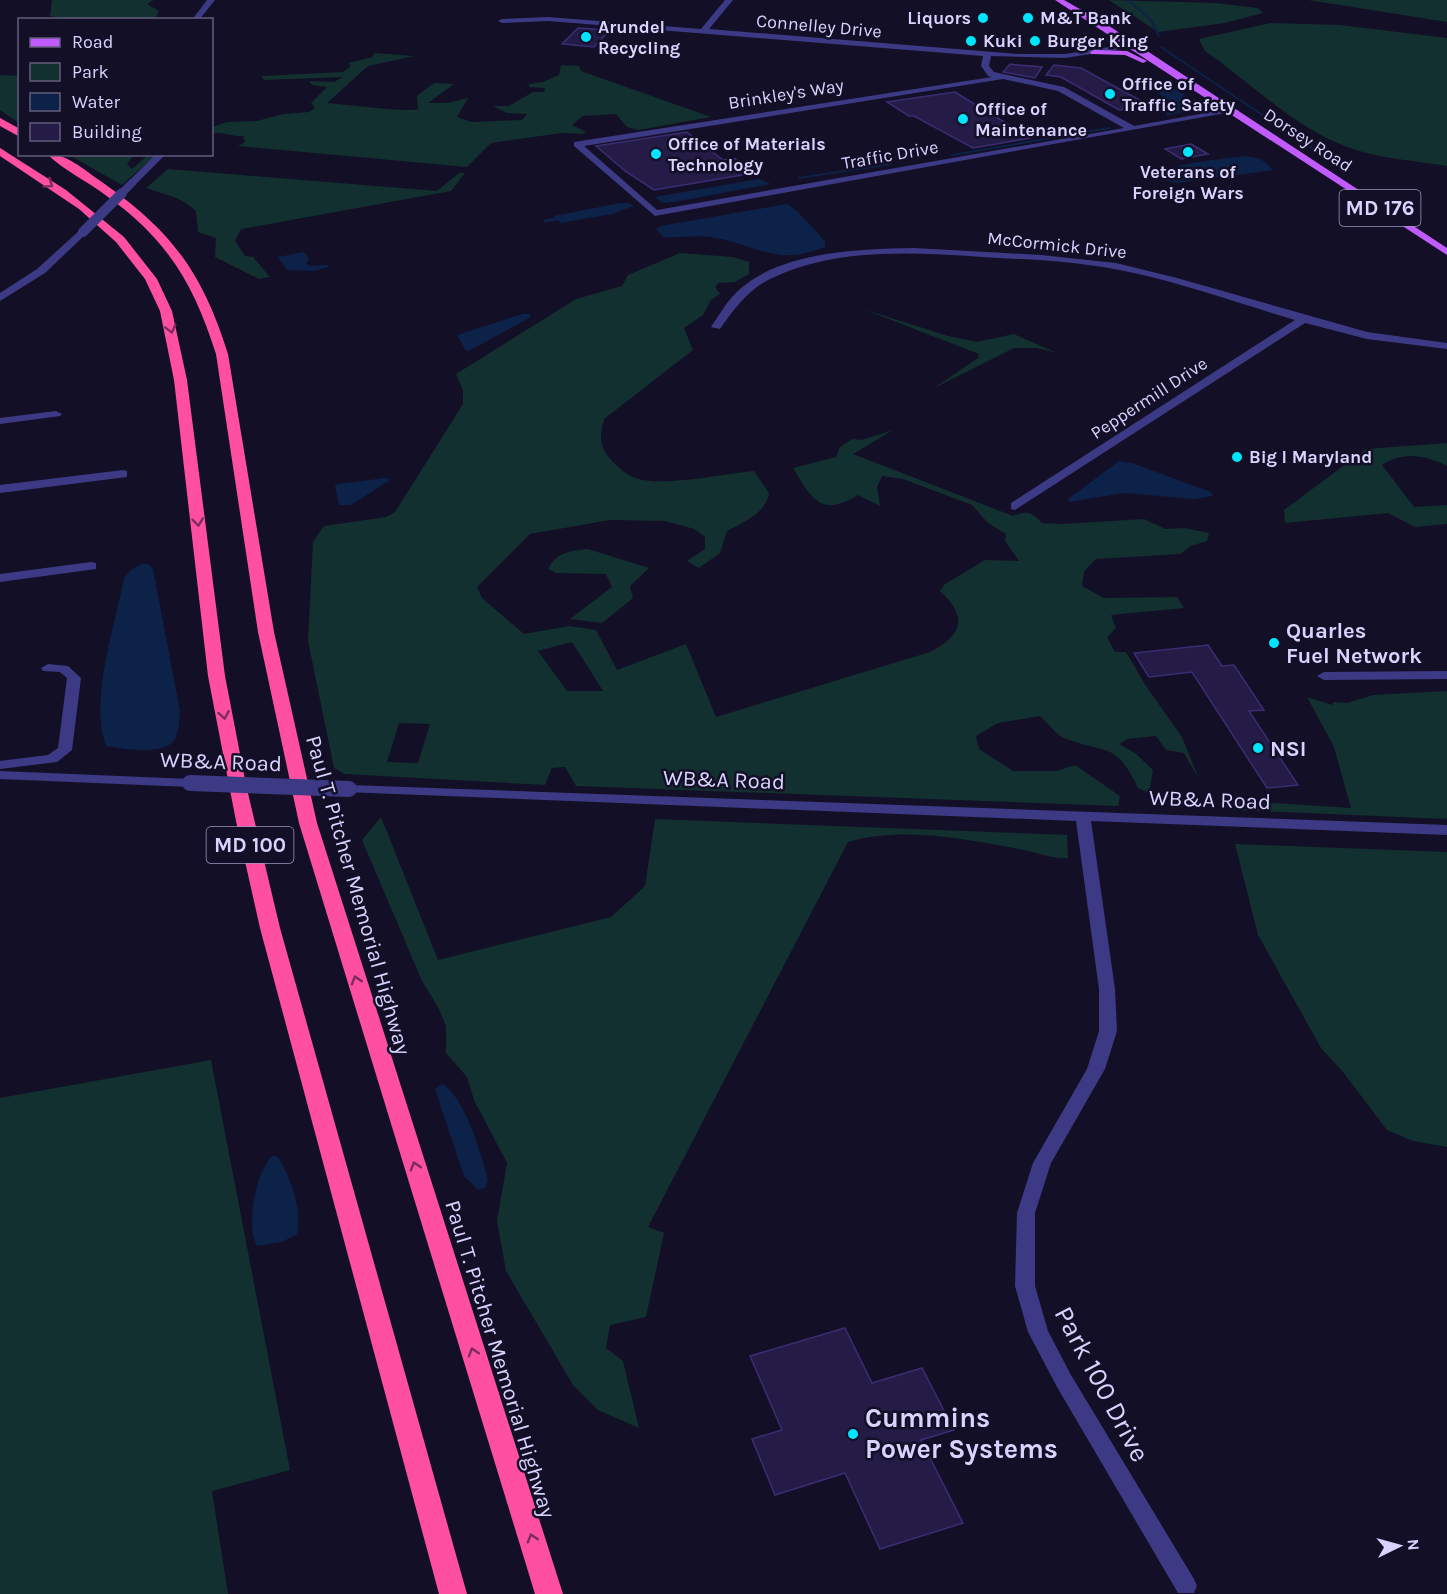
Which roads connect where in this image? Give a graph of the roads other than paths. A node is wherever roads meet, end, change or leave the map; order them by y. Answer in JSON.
{"nodes":[{"id":1,"x":211,"y":0,"type":"edge"},
{"id":2,"x":729,"y":0,"type":"edge"},
{"id":3,"x":1059,"y":0,"type":"edge"},
{"id":4,"x":197,"y":18,"type":"edge"},
{"id":5,"x":1093,"y":20,"type":"junction"},
{"id":6,"x":502,"y":21,"type":"dead end"},
{"id":7,"x":703,"y":31,"type":"junction"},
{"id":8,"x":1133,"y":45,"type":"junction"},
{"id":9,"x":1094,"y":52,"type":"junction"},
{"id":10,"x":987,"y":55,"type":"junction"},
{"id":11,"x":1176,"y":74,"type":"junction"},
{"id":12,"x":1000,"y":78,"type":"junction"},
{"id":13,"x":1233,"y":111,"type":"junction"},
{"id":14,"x":0,"y":122,"type":"edge"},
{"id":15,"x":1133,"y":129,"type":"junction"},
{"id":16,"x":18,"y":133,"type":"edge"},
{"id":17,"x":577,"y":144,"type":"joint"},
{"id":18,"x":0,"y":151,"type":"edge"},
{"id":19,"x":55,"y":156,"type":"edge"},
{"id":20,"x":160,"y":156,"type":"edge"},
{"id":21,"x":1447,"y":252,"type":"edge"},
{"id":22,"x":0,"y":298,"type":"edge"},
{"id":23,"x":1302,"y":320,"type":"junction"},
{"id":24,"x":716,"y":327,"type":"dead end"},
{"id":25,"x":1447,"y":346,"type":"edge"},
{"id":26,"x":56,"y":414,"type":"dead end"},
{"id":27,"x":0,"y":421,"type":"edge"},
{"id":28,"x":123,"y":474,"type":"dead end"},
{"id":29,"x":0,"y":489,"type":"edge"},
{"id":30,"x":1016,"y":506,"type":"dead end"},
{"id":31,"x":91,"y":566,"type":"dead end"},
{"id":32,"x":0,"y":578,"type":"edge"},
{"id":33,"x":48,"y":668,"type":"dead end"},
{"id":34,"x":1447,"y":675,"type":"edge"},
{"id":35,"x":1324,"y":676,"type":"dead end"},
{"id":36,"x":0,"y":765,"type":"edge"},
{"id":37,"x":0,"y":775,"type":"edge"},
{"id":38,"x":1083,"y":816,"type":"junction"},
{"id":39,"x":1447,"y":830,"type":"edge"},
{"id":40,"x":1186,"y":1586,"type":"dead end"},
{"id":41,"x":453,"y":1594,"type":"edge"},
{"id":42,"x":549,"y":1594,"type":"edge"}],
"edges":[{"from":1,"to":4,"type":"street"},
{"from":2,"to":7,"type":"street"},
{"from":3,"to":5,"type":"main road","name":"Dorsey Road","number":"MD 176"},
{"from":5,"to":8,"type":"main road","name":"Dorsey Road","number":"MD 176"},
{"from":5,"to":9,"type":"main road"},
{"from":6,"to":7,"type":"street","name":"Connelley Drive"},
{"from":7,"to":10,"type":"street","name":"Connelley Drive"},
{"from":8,"to":9,"type":"street","name":"Connelley Drive"},
{"from":8,"to":11,"type":"main road","name":"Dorsey Road","number":"MD 176"},
{"from":9,"to":10,"type":"street","name":"Connelley Drive"},
{"from":9,"to":11,"type":"main road"},
{"from":10,"to":12,"type":"street"},
{"from":11,"to":13,"type":"main road","name":"Dorsey Road","number":"MD 176"},
{"from":12,"to":15,"type":"street","name":"Brinkley's Way"},
{"from":12,"to":17,"type":"street","name":"Brinkley's Way"},
{"from":13,"to":15,"type":"street","name":"Traffic Drive"},
{"from":13,"to":21,"type":"main road","name":"Dorsey Road","number":"MD 176"},
{"from":14,"to":16,"type":"highway"},
{"from":15,"to":17,"type":"street","name":"Traffic Drive"},
{"from":18,"to":41,"type":"highway","number":"MD 100","one_way":true},
{"from":42,"to":19,"type":"highway","name":"Paul T. Pitcher Memorial Highway","number":"MD 100","one_way":true},
{"from":20,"to":22,"type":"street","bridge":true},
{"from":23,"to":24,"type":"street","name":"McCormick Drive"},
{"from":23,"to":25,"type":"street","name":"McCormick Drive"},
{"from":23,"to":30,"type":"street","name":"Peppermill Drive"},
{"from":26,"to":27,"type":"street"},
{"from":28,"to":29,"type":"street"},
{"from":31,"to":32,"type":"street"},
{"from":33,"to":36,"type":"street"},
{"from":34,"to":35,"type":"street"},
{"from":37,"to":38,"type":"street","name":"WB&A Road","bridge":true},
{"from":38,"to":39,"type":"street","name":"WB&A Road"},
{"from":38,"to":40,"type":"street","name":"Park 100 Drive"}]}
